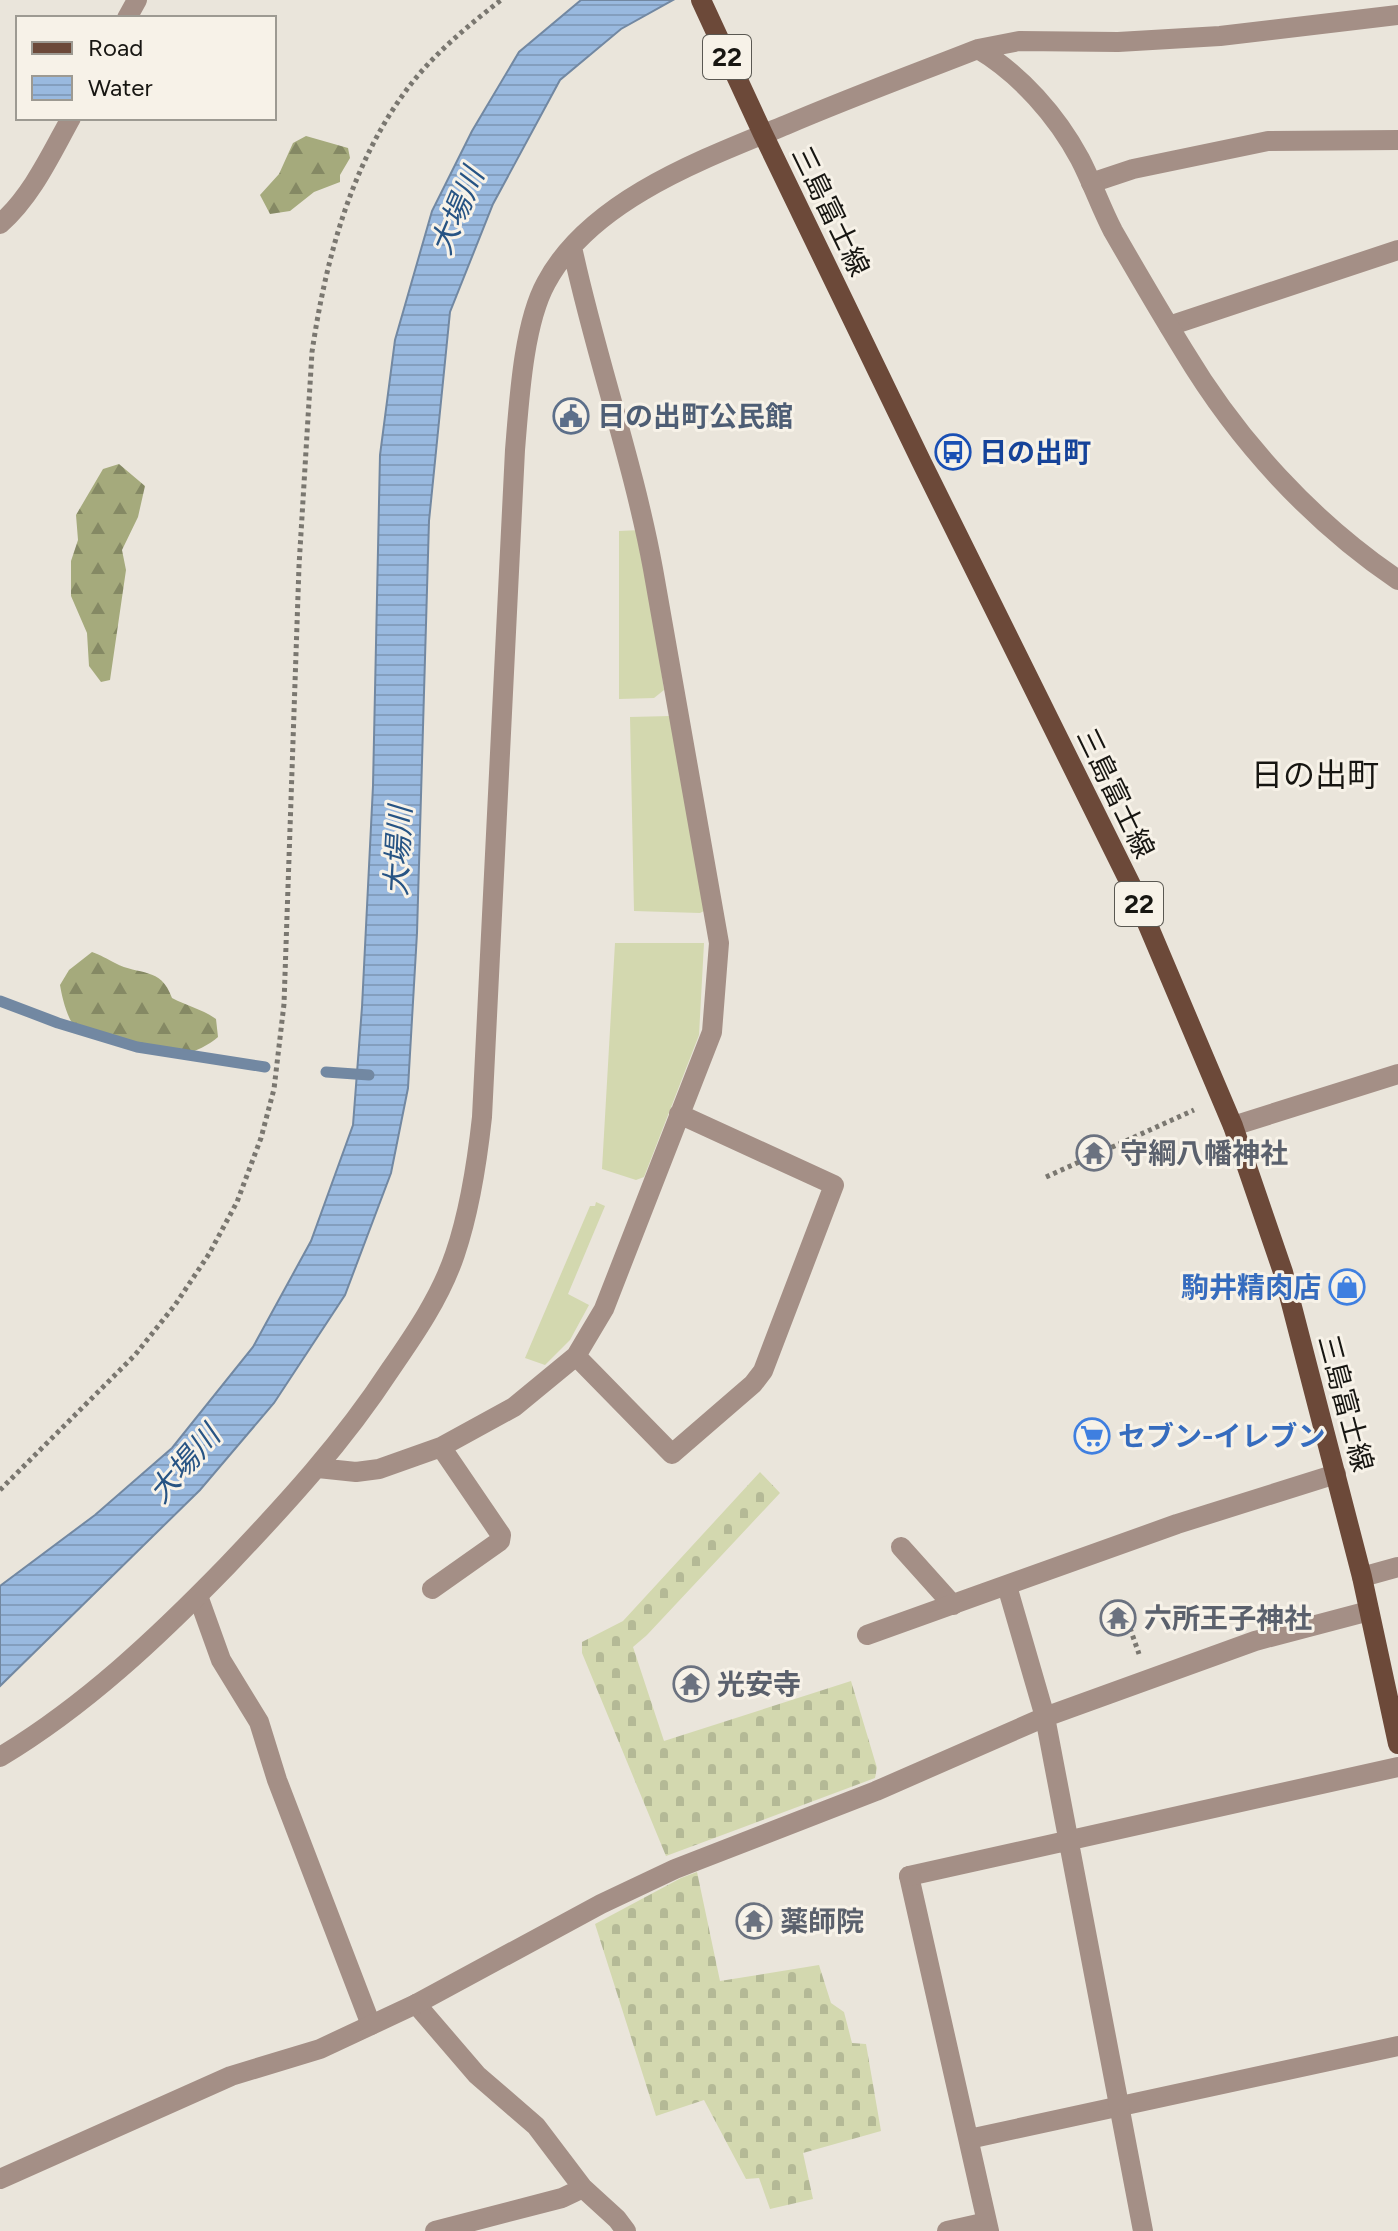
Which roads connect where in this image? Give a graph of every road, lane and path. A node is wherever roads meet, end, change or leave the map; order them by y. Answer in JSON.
{"nodes":[{"id":1,"x":501,"y":0,"type":"edge"},
{"id":2,"x":701,"y":0,"type":"edge"},
{"id":3,"x":1398,"y":15,"type":"edge"},
{"id":4,"x":978,"y":49,"type":"junction"},
{"id":5,"x":70,"y":120,"type":"edge"},
{"id":6,"x":763,"y":134,"type":"junction"},
{"id":7,"x":1398,"y":140,"type":"edge"},
{"id":8,"x":1091,"y":183,"type":"junction"},
{"id":9,"x":0,"y":224,"type":"edge"},
{"id":10,"x":572,"y":247,"type":"junction"},
{"id":11,"x":1398,"y":250,"type":"edge"},
{"id":12,"x":1169,"y":326,"type":"junction"},
{"id":13,"x":1398,"y":580,"type":"edge"},
{"id":14,"x":1398,"y":1074,"type":"edge"},
{"id":15,"x":1194,"y":1110,"type":"dead end"},
{"id":16,"x":679,"y":1114,"type":"junction"},
{"id":17,"x":1233,"y":1126,"type":"junction"},
{"id":18,"x":1046,"y":1177,"type":"dead end"},
{"id":19,"x":576,"y":1356,"type":"junction"},
{"id":20,"x":441,"y":1447,"type":"junction"},
{"id":21,"x":318,"y":1468,"type":"junction"},
{"id":22,"x":1336,"y":1474,"type":"junction"},
{"id":23,"x":0,"y":1490,"type":"edge"},
{"id":24,"x":901,"y":1547,"type":"dead end"},
{"id":25,"x":1398,"y":1567,"type":"edge"},
{"id":26,"x":1362,"y":1577,"type":"junction"},
{"id":27,"x":1007,"y":1586,"type":"junction"},
{"id":28,"x":432,"y":1589,"type":"dead end"},
{"id":29,"x":198,"y":1596,"type":"junction"},
{"id":30,"x":953,"y":1605,"type":"junction"},
{"id":31,"x":1369,"y":1611,"type":"junction"},
{"id":32,"x":867,"y":1635,"type":"dead end"},
{"id":33,"x":1045,"y":1717,"type":"junction"},
{"id":34,"x":1398,"y":1742,"type":"edge"},
{"id":35,"x":0,"y":1757,"type":"edge"},
{"id":36,"x":1398,"y":1767,"type":"edge"},
{"id":37,"x":1069,"y":1838,"type":"junction"},
{"id":38,"x":416,"y":2004,"type":"junction"},
{"id":39,"x":371,"y":2025,"type":"junction"},
{"id":40,"x":1398,"y":2046,"type":"edge"},
{"id":41,"x":1120,"y":2106,"type":"junction"},
{"id":42,"x":969,"y":2139,"type":"junction"},
{"id":43,"x":0,"y":2179,"type":"edge"},
{"id":44,"x":583,"y":2188,"type":"junction"},
{"id":45,"x":988,"y":2226,"type":"edge"},
{"id":46,"x":435,"y":2231,"type":"edge"},
{"id":47,"x":626,"y":2231,"type":"edge"},
{"id":48,"x":947,"y":2231,"type":"edge"},
{"id":49,"x":1143,"y":2231,"type":"edge"}],
"edges":[{"from":1,"to":23,"type":"path"},
{"from":2,"to":6,"type":"main road","name":"三島富士線","number":"22"},
{"from":3,"to":4,"type":"street"},
{"from":4,"to":6,"type":"street"},
{"from":4,"to":8,"type":"street"},
{"from":5,"to":9,"type":"street"},
{"from":6,"to":10,"type":"street"},
{"from":6,"to":17,"type":"main road","name":"三島富士線","number":"22"},
{"from":7,"to":8,"type":"street"},
{"from":8,"to":12,"type":"street"},
{"from":10,"to":16,"type":"street"},
{"from":10,"to":21,"type":"street"},
{"from":11,"to":12,"type":"street"},
{"from":12,"to":13,"type":"street"},
{"from":14,"to":17,"type":"street"},
{"from":15,"to":18,"type":"path"},
{"from":16,"to":19,"type":"street"},
{"from":16,"to":19,"type":"street"},
{"from":17,"to":22,"type":"main road","name":"三島富士線","number":"22"},
{"from":19,"to":20,"type":"street"},
{"from":20,"to":21,"type":"street"},
{"from":20,"to":28,"type":"street"},
{"from":21,"to":29,"type":"street"},
{"from":22,"to":26,"type":"main road","name":"三島富士線","number":"22"},
{"from":22,"to":27,"type":"street"},
{"from":24,"to":30,"type":"street"},
{"from":25,"to":26,"type":"street"},
{"from":26,"to":31,"type":"main road","name":"三島富士線","number":"22"},
{"from":27,"to":30,"type":"street"},
{"from":27,"to":33,"type":"street"},
{"from":29,"to":35,"type":"street"},
{"from":29,"to":39,"type":"street"},
{"from":30,"to":32,"type":"street"},
{"from":31,"to":33,"type":"street"},
{"from":31,"to":34,"type":"main road","name":"三島富士線","number":"22"},
{"from":33,"to":37,"type":"street"},
{"from":33,"to":38,"type":"street"},
{"from":36,"to":37,"type":"street"},
{"from":37,"to":41,"type":"street"},
{"from":37,"to":42,"type":"street"},
{"from":38,"to":39,"type":"street"},
{"from":38,"to":44,"type":"street"},
{"from":39,"to":43,"type":"street"},
{"from":40,"to":41,"type":"street"},
{"from":41,"to":42,"type":"street"},
{"from":41,"to":49,"type":"street"},
{"from":42,"to":45,"type":"street"},
{"from":44,"to":46,"type":"street"},
{"from":44,"to":47,"type":"street"},
{"from":45,"to":48,"type":"street"}]}
